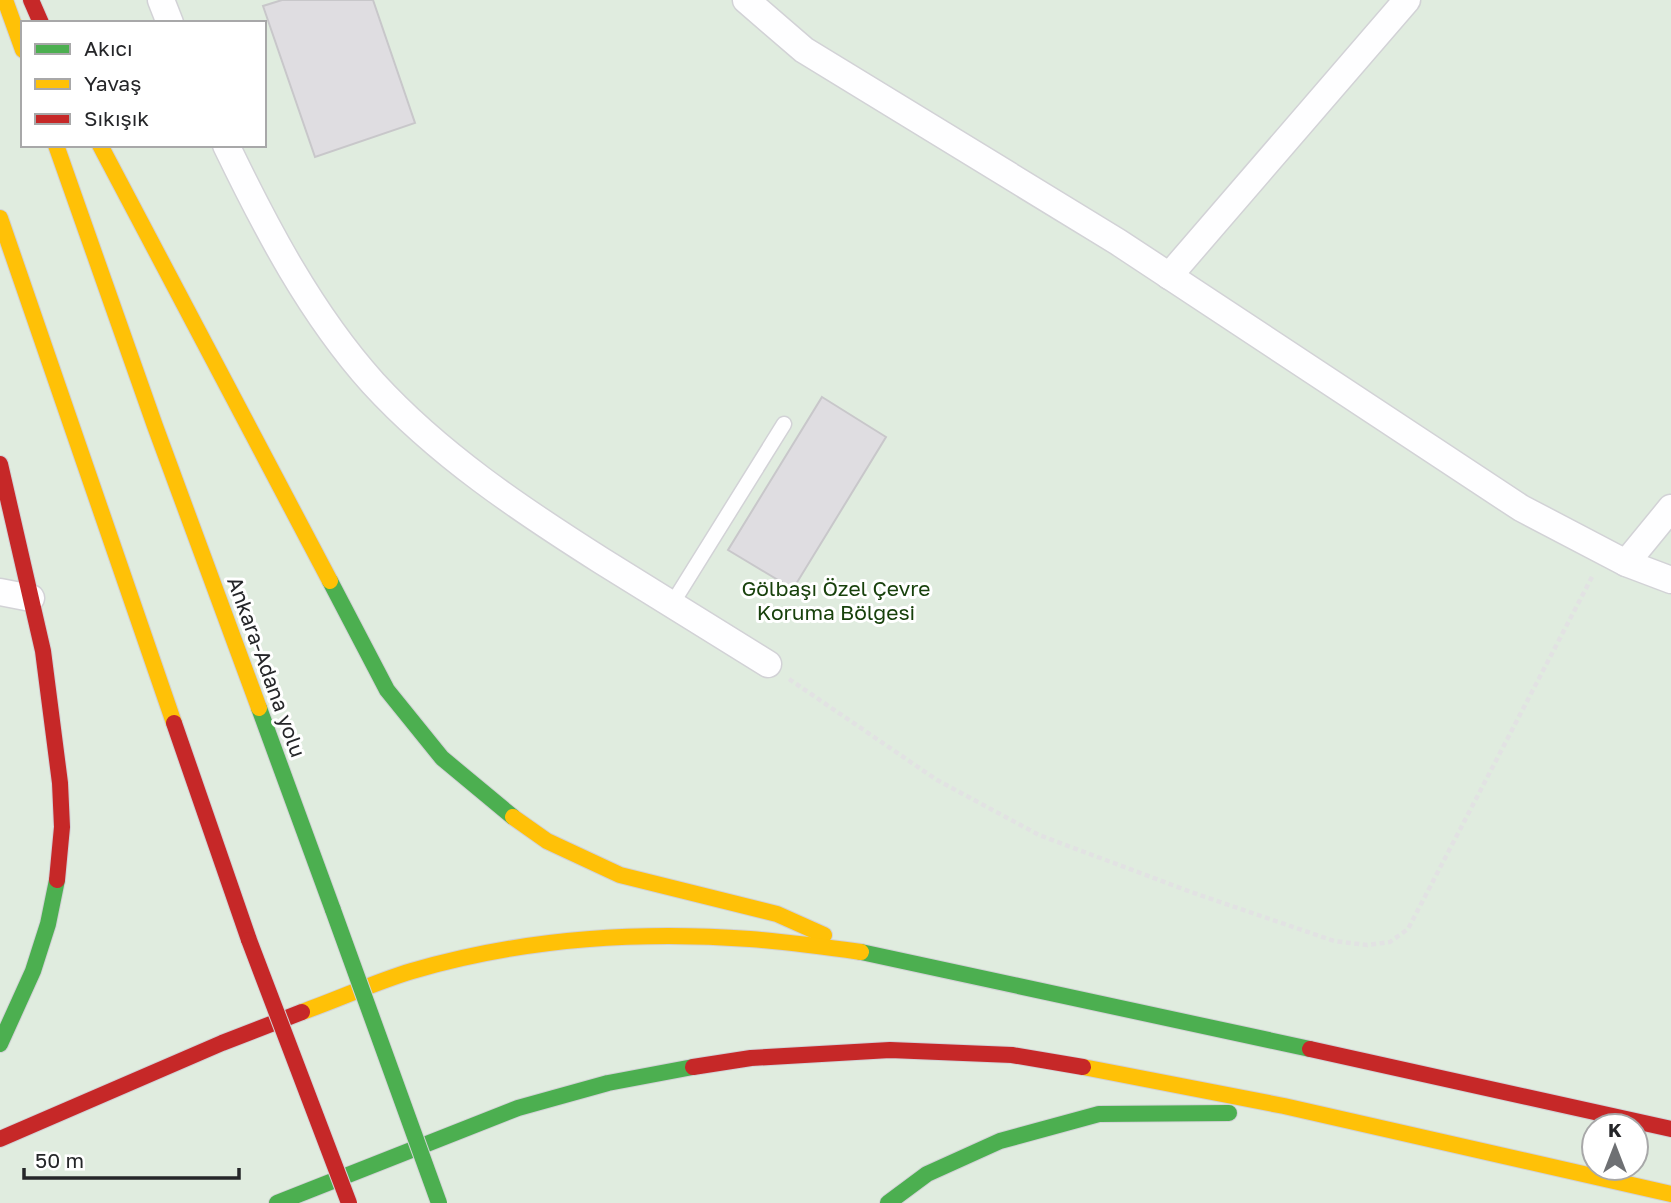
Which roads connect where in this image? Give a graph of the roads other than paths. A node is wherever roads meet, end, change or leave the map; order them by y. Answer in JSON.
{"nodes":[{"id":1,"x":5,"y":0,"type":"edge"},
{"id":2,"x":31,"y":0,"type":"edge"},
{"id":3,"x":161,"y":0,"type":"edge"},
{"id":4,"x":1407,"y":0,"type":"edge"},
{"id":5,"x":765,"y":6,"type":"edge"},
{"id":6,"x":40,"y":21,"type":"edge"},
{"id":7,"x":169,"y":21,"type":"edge"},
{"id":8,"x":21,"y":44,"type":"edge"},
{"id":9,"x":57,"y":147,"type":"edge"},
{"id":10,"x":101,"y":147,"type":"edge"},
{"id":11,"x":227,"y":147,"type":"edge"},
{"id":12,"x":0,"y":218,"type":"edge"},
{"id":13,"x":1169,"y":276,"type":"junction"},
{"id":14,"x":784,"y":424,"type":"dead end"},
{"id":15,"x":0,"y":464,"type":"edge"},
{"id":16,"x":1671,"y":508,"type":"edge"},
{"id":17,"x":1616,"y":558,"type":"junction"},
{"id":18,"x":1671,"y":580,"type":"edge"},
{"id":19,"x":0,"y":592,"type":"edge"},
{"id":20,"x":31,"y":598,"type":"junction"},
{"id":21,"x":672,"y":604,"type":"junction"},
{"id":22,"x":768,"y":664,"type":"road end"},
{"id":23,"x":861,"y":952,"type":"junction"},
{"id":24,"x":0,"y":1044,"type":"edge"},
{"id":25,"x":1357,"y":1122,"type":"junction"},
{"id":26,"x":1671,"y":1129,"type":"edge"},
{"id":27,"x":0,"y":1139,"type":"edge"},
{"id":28,"x":1671,"y":1194,"type":"edge"},
{"id":29,"x":277,"y":1203,"type":"edge"},
{"id":30,"x":349,"y":1203,"type":"edge"},
{"id":31,"x":439,"y":1203,"type":"edge"},
{"id":32,"x":888,"y":1203,"type":"edge"}],
"edges":[{"from":1,"to":8,"type":"main road"},
{"from":2,"to":6,"type":"main road"},
{"from":3,"to":7,"type":"street"},
{"from":4,"to":13,"type":"street"},
{"from":5,"to":13,"type":"street"},
{"from":9,"to":31,"type":"main road","name":"Ankara-Adana yolu","bridge":true},
{"from":10,"to":23,"type":"main road"},
{"from":11,"to":21,"type":"street"},
{"from":12,"to":30,"type":"main road","bridge":true},
{"from":13,"to":17,"type":"street"},
{"from":14,"to":21,"type":"lane"},
{"from":15,"to":20,"type":"main road"},
{"from":16,"to":17,"type":"street"},
{"from":17,"to":18,"type":"street"},
{"from":19,"to":20,"type":"street"},
{"from":20,"to":24,"type":"main road"},
{"from":21,"to":22,"type":"street"},
{"from":23,"to":26,"type":"main road"},
{"from":23,"to":27,"type":"main road"},
{"from":25,"to":28,"type":"main road"},
{"from":25,"to":29,"type":"main road"},
{"from":25,"to":32,"type":"main road"}]}
